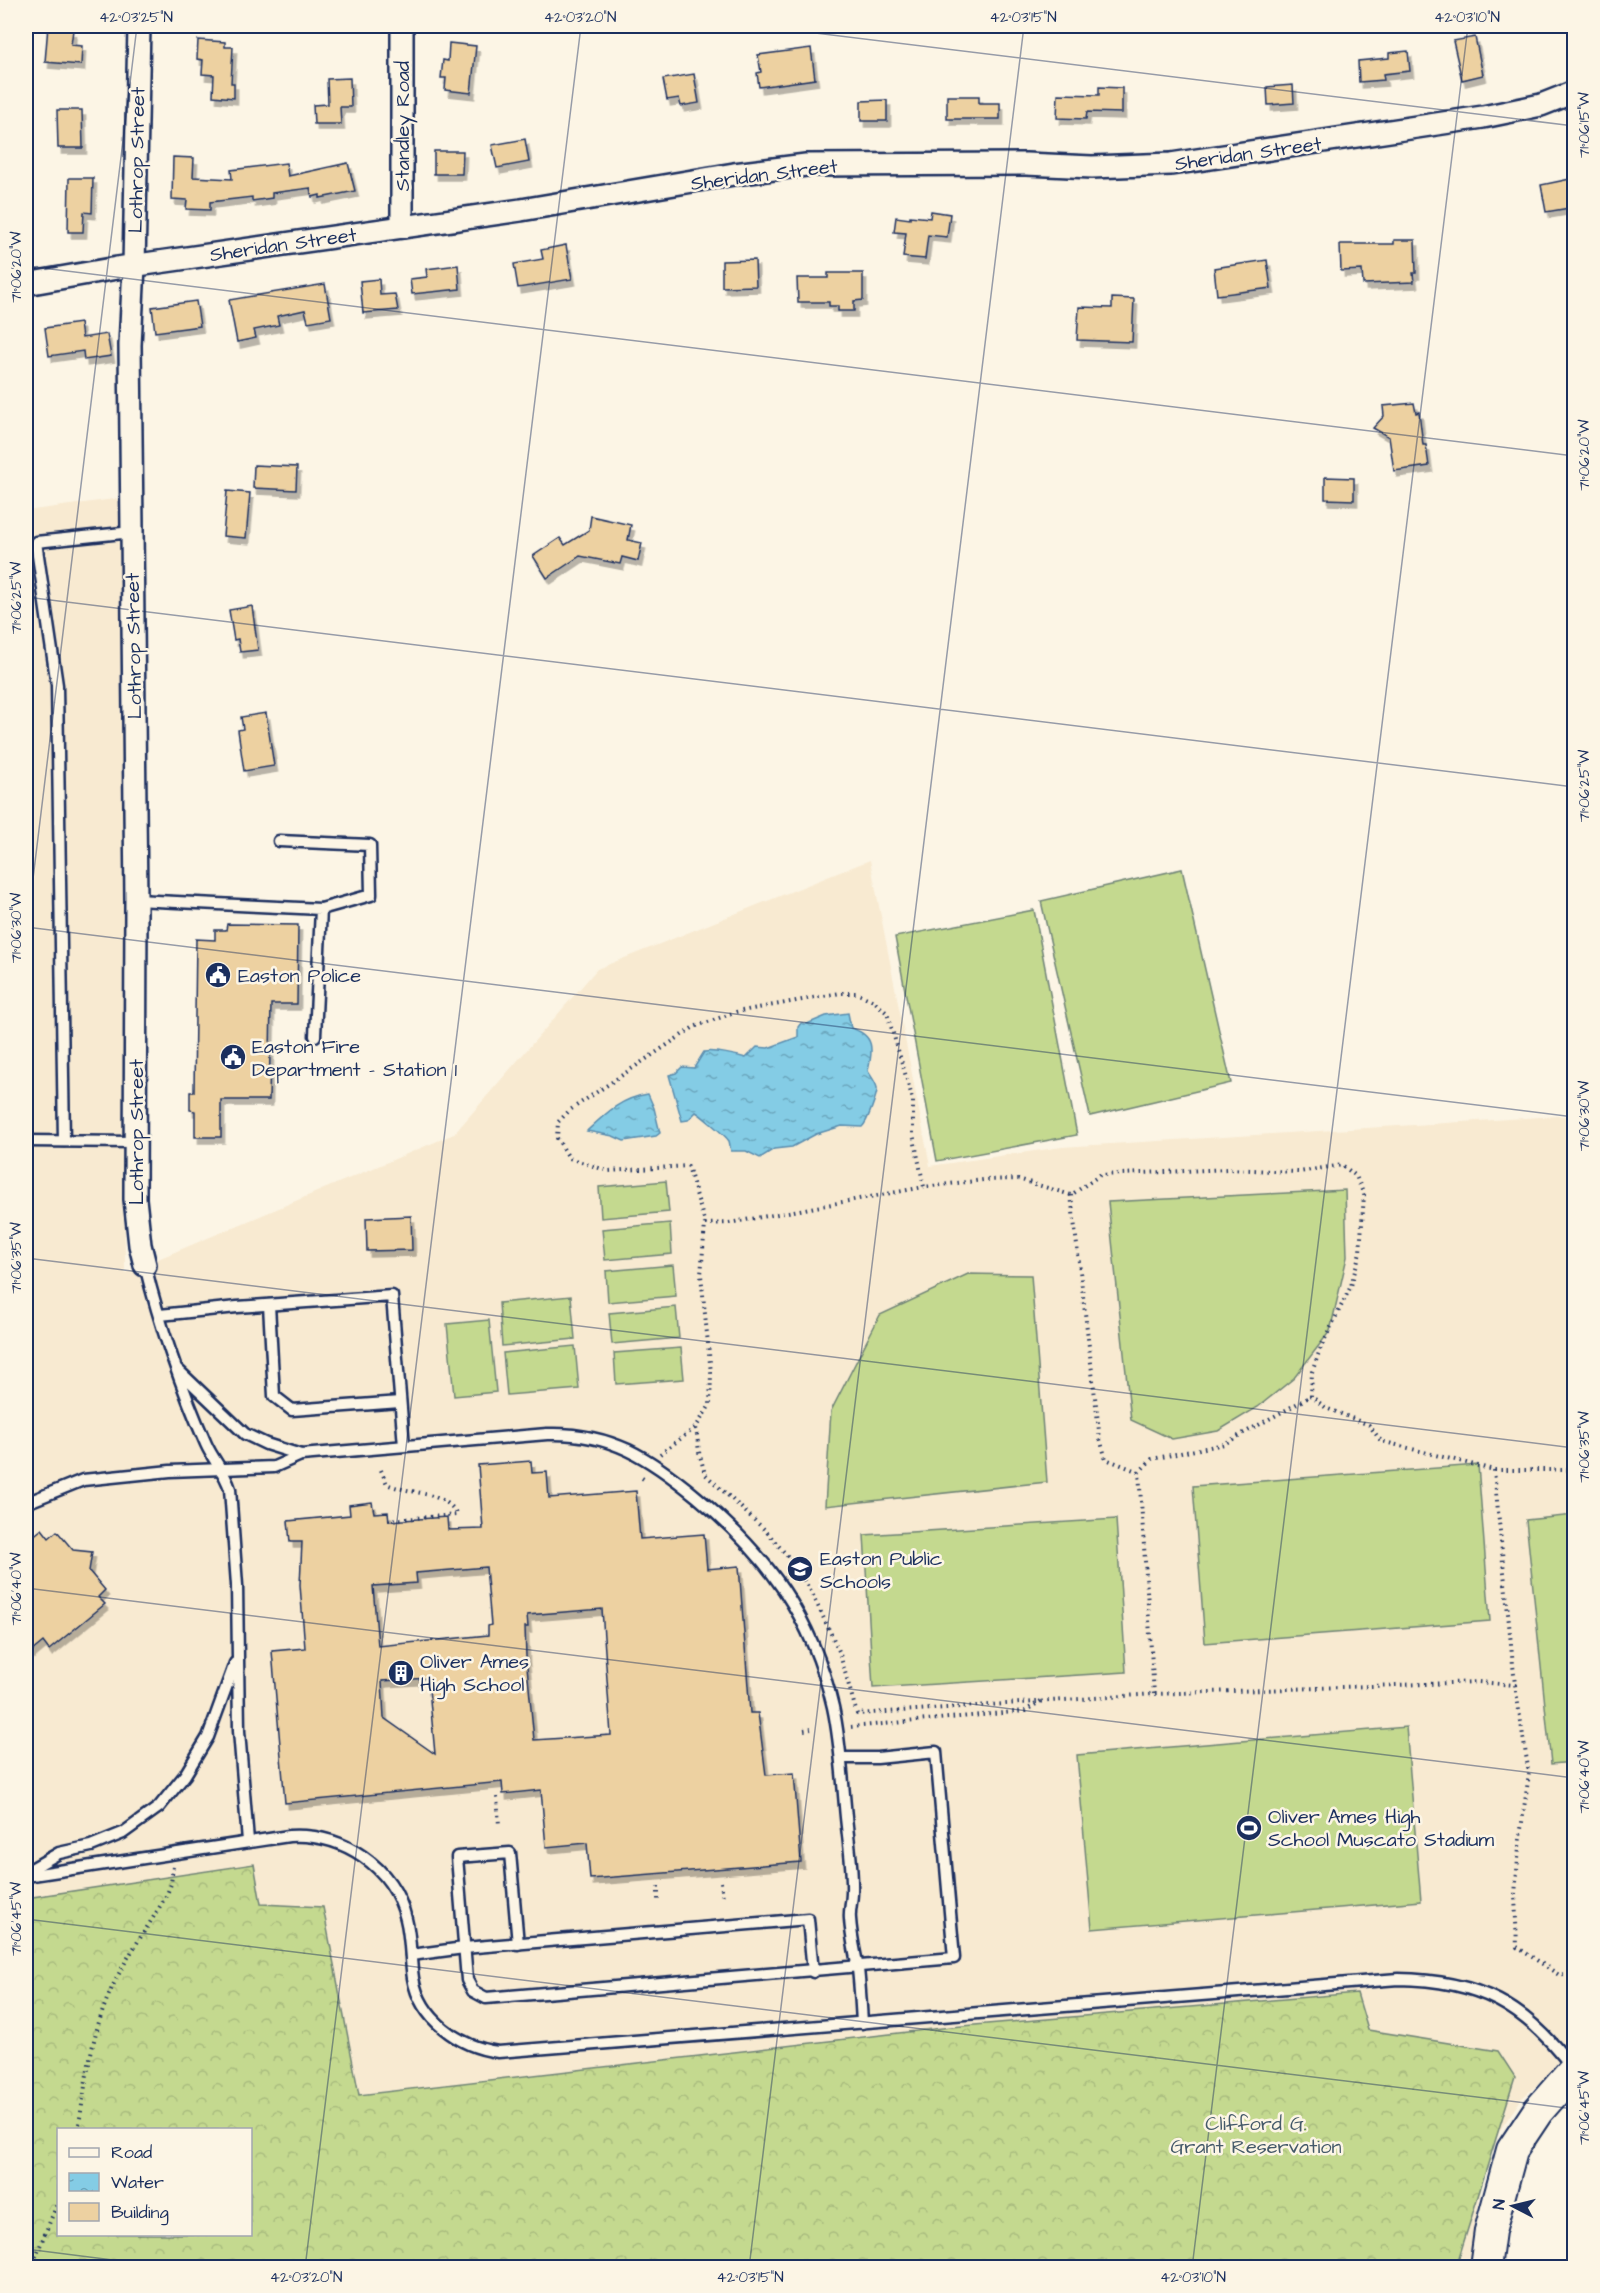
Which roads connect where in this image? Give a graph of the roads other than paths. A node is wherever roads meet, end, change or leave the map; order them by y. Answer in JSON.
{"nodes":[{"id":1,"x":139,"y":26,"type":"edge"},
{"id":2,"x":402,"y":26,"type":"edge"},
{"id":3,"x":1575,"y":92,"type":"edge"},
{"id":4,"x":402,"y":227,"type":"junction"},
{"id":5,"x":134,"y":266,"type":"junction"},
{"id":6,"x":26,"y":284,"type":"edge"},
{"id":7,"x":132,"y":531,"type":"junction"},
{"id":8,"x":31,"y":542,"type":"edge"},
{"id":9,"x":279,"y":841,"type":"dead end"},
{"id":10,"x":136,"y":900,"type":"junction"},
{"id":11,"x":321,"y":909,"type":"junction"},
{"id":12,"x":315,"y":1036,"type":"dead end"},
{"id":13,"x":26,"y":1141,"type":"edge"},
{"id":14,"x":64,"y":1141,"type":"junction"},
{"id":15,"x":135,"y":1142,"type":"junction"},
{"id":16,"x":145,"y":1266,"type":"joint"},
{"id":17,"x":269,"y":1305,"type":"junction"},
{"id":18,"x":159,"y":1315,"type":"junction"},
{"id":19,"x":178,"y":1370,"type":"junction"},
{"id":20,"x":400,"y":1402,"type":"junction"},
{"id":21,"x":404,"y":1446,"type":"junction"},
{"id":22,"x":301,"y":1455,"type":"junction"},
{"id":23,"x":221,"y":1469,"type":"junction"},
{"id":24,"x":26,"y":1503,"type":"edge"},
{"id":25,"x":238,"y":1654,"type":"junction"},
{"id":26,"x":841,"y":1758,"type":"junction"},
{"id":27,"x":248,"y":1841,"type":"junction"},
{"id":28,"x":26,"y":1874,"type":"edge"},
{"id":29,"x":518,"y":1944,"type":"junction"},
{"id":30,"x":464,"y":1948,"type":"junction"},
{"id":31,"x":411,"y":1955,"type":"junction"},
{"id":32,"x":857,"y":1968,"type":"junction"},
{"id":33,"x":813,"y":1972,"type":"junction"},
{"id":34,"x":862,"y":2023,"type":"junction"},
{"id":35,"x":1575,"y":2070,"type":"edge"},
{"id":36,"x":1485,"y":2268,"type":"edge"}],
"edges":[{"from":1,"to":5,"type":"street","name":"Lothrop Street"},
{"from":2,"to":4,"type":"street","name":"Standley Road"},
{"from":3,"to":4,"type":"street","name":"Sheridan Street"},
{"from":4,"to":5,"type":"street","name":"Sheridan Street"},
{"from":5,"to":6,"type":"street","name":"Sheridan Street"},
{"from":5,"to":7,"type":"street","name":"Lothrop Street"},
{"from":7,"to":8,"type":"lane"},
{"from":7,"to":10,"type":"street","name":"Lothrop Street"},
{"from":8,"to":14,"type":"lane"},
{"from":9,"to":11,"type":"lane"},
{"from":10,"to":11,"type":"lane"},
{"from":10,"to":15,"type":"street","name":"Lothrop Street"},
{"from":11,"to":12,"type":"lane"},
{"from":13,"to":14,"type":"lane"},
{"from":14,"to":15,"type":"lane"},
{"from":15,"to":16,"type":"street","name":"Lothrop Street"},
{"from":16,"to":18,"type":"lane"},
{"from":17,"to":18,"type":"lane"},
{"from":17,"to":20,"type":"lane"},
{"from":17,"to":20,"type":"lane"},
{"from":18,"to":19,"type":"lane"},
{"from":19,"to":22,"type":"lane"},
{"from":19,"to":23,"type":"lane"},
{"from":20,"to":21,"type":"lane"},
{"from":21,"to":22,"type":"lane"},
{"from":21,"to":26,"type":"lane"},
{"from":22,"to":23,"type":"lane"},
{"from":23,"to":24,"type":"lane"},
{"from":23,"to":25,"type":"lane"},
{"from":25,"to":27,"type":"lane"},
{"from":25,"to":28,"type":"lane"},
{"from":26,"to":32,"type":"lane"},
{"from":26,"to":32,"type":"lane"},
{"from":27,"to":28,"type":"lane"},
{"from":27,"to":31,"type":"lane"},
{"from":29,"to":30,"type":"lane"},
{"from":29,"to":30,"type":"lane"},
{"from":29,"to":33,"type":"lane"},
{"from":30,"to":31,"type":"lane"},
{"from":30,"to":33,"type":"lane"},
{"from":31,"to":34,"type":"lane"},
{"from":32,"to":33,"type":"lane"},
{"from":32,"to":34,"type":"lane"},
{"from":34,"to":35,"type":"lane"},
{"from":35,"to":36,"type":"street"}]}
